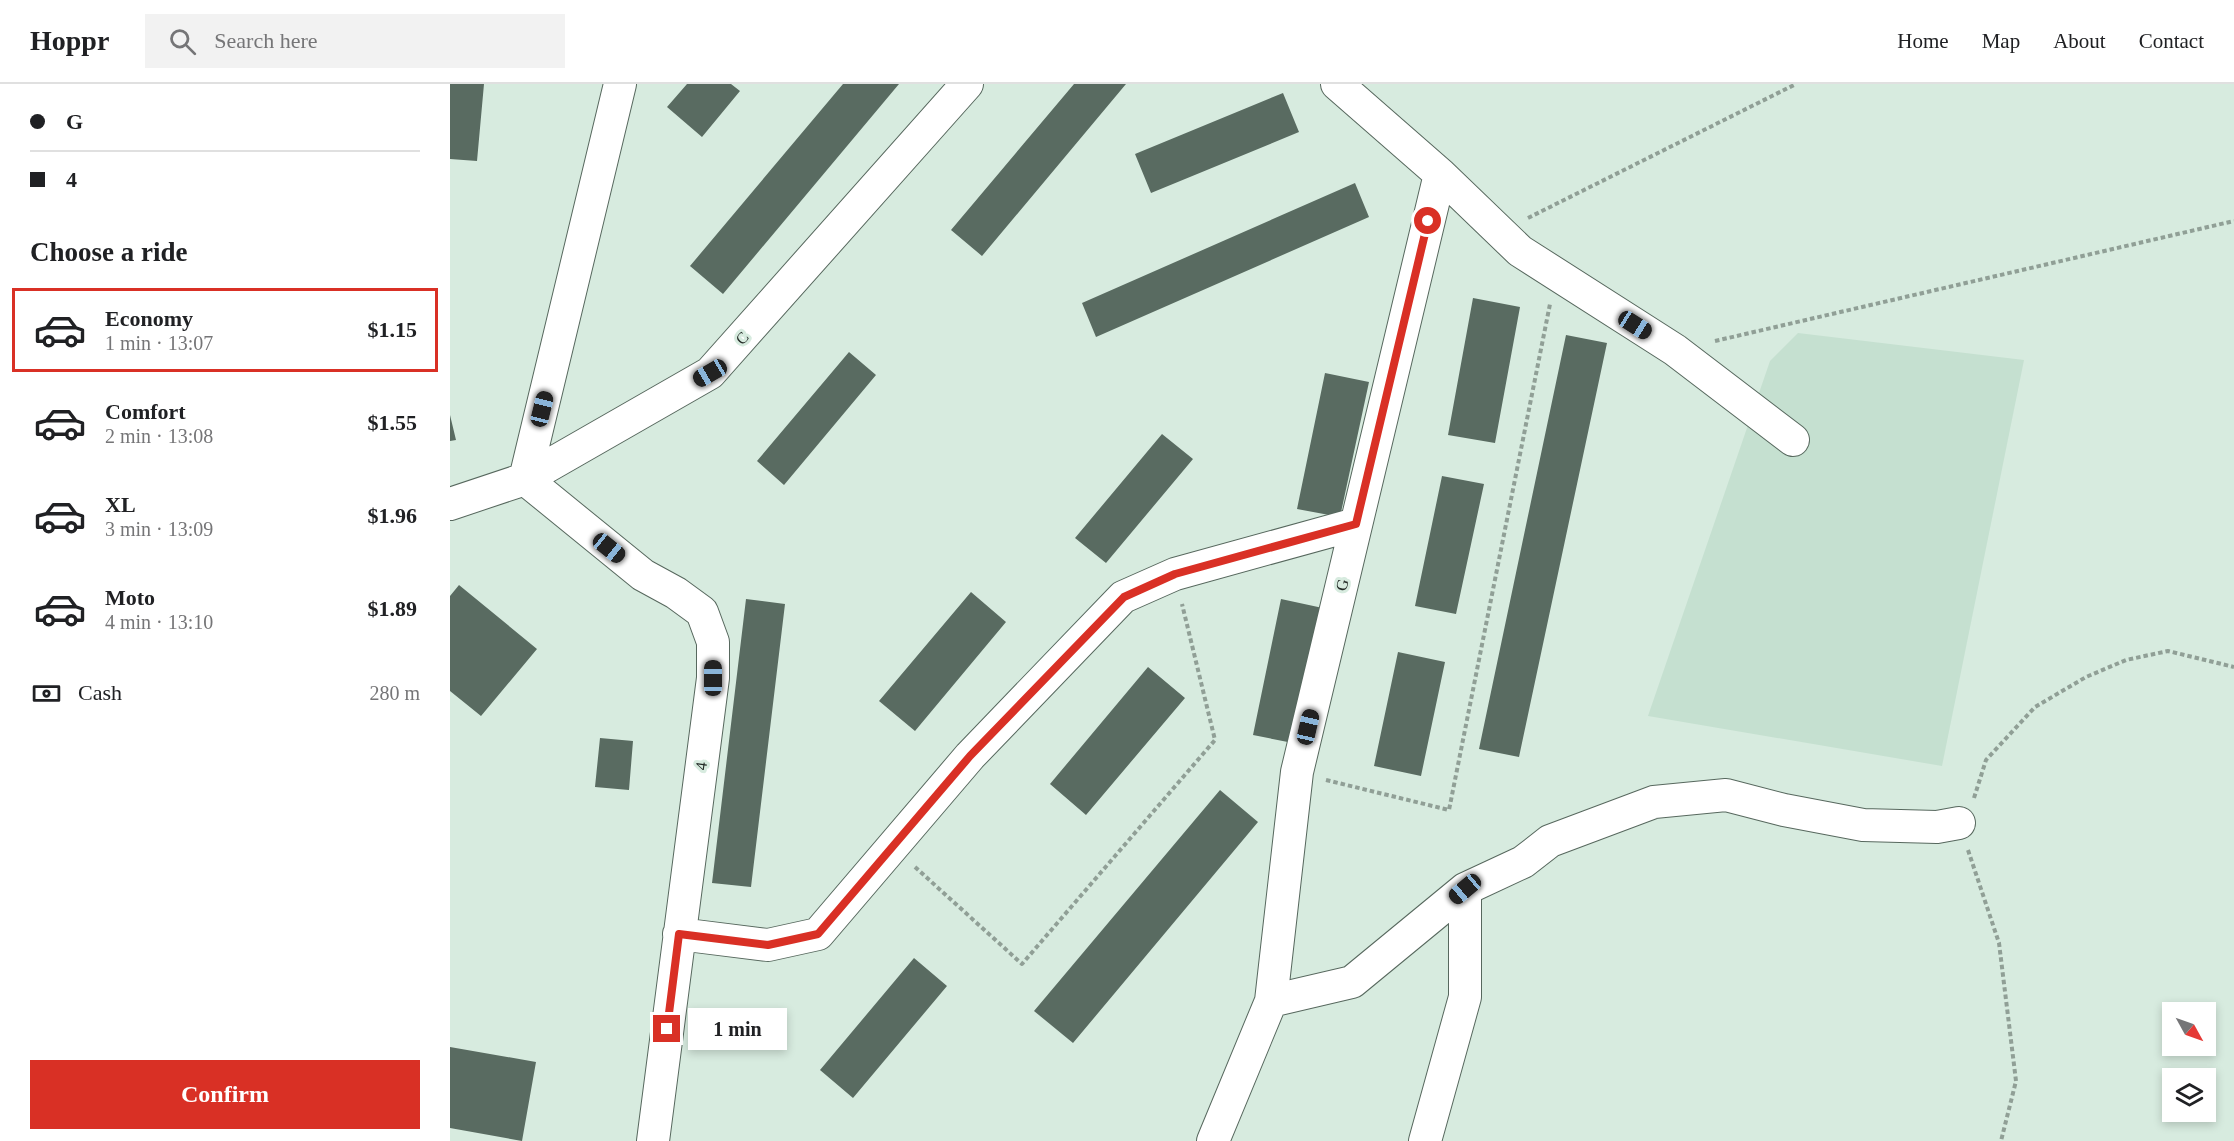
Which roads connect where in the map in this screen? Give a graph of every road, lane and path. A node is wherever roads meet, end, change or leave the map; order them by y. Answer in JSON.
{"nodes":[{"id":1,"x":620,"y":84,"type":"edge"},
{"id":2,"x":967,"y":84,"type":"edge"},
{"id":3,"x":1337,"y":84,"type":"edge"},
{"id":4,"x":1796,"y":84,"type":"edge"},
{"id":5,"x":1440,"y":174,"type":"junction"},
{"id":6,"x":2234,"y":220,"type":"edge"},
{"id":7,"x":1499,"y":232,"type":"junction"},
{"id":8,"x":1556,"y":274,"type":"junction"},
{"id":9,"x":1675,"y":350,"type":"junction"},
{"id":10,"x":1793,"y":440,"type":"dead end"},
{"id":11,"x":525,"y":478,"type":"junction"},
{"id":12,"x":450,"y":504,"type":"edge"},
{"id":13,"x":1356,"y":524,"type":"junction"},
{"id":14,"x":1175,"y":574,"type":"junction"},
{"id":15,"x":2234,"y":667,"type":"edge"},
{"id":16,"x":1297,"y":772,"type":"junction"},
{"id":17,"x":1959,"y":823,"type":"junction"},
{"id":18,"x":893,"y":847,"type":"junction"},
{"id":19,"x":1465,"y":889,"type":"junction"},
{"id":20,"x":679,"y":934,"type":"junction"},
{"id":21,"x":1271,"y":1001,"type":"junction"},
{"id":22,"x":653,"y":1141,"type":"edge"},
{"id":23,"x":1213,"y":1141,"type":"edge"},
{"id":24,"x":1425,"y":1141,"type":"edge"},
{"id":25,"x":2001,"y":1141,"type":"edge"}],
"edges":[{"from":1,"to":11,"type":"street"},
{"from":2,"to":11,"type":"street","name":"C"},
{"from":3,"to":5,"type":"street"},
{"from":4,"to":7,"type":"path"},
{"from":5,"to":7,"type":"street"},
{"from":5,"to":13,"type":"street","name":"G"},
{"from":6,"to":9,"type":"path"},
{"from":7,"to":8,"type":"street"},
{"from":8,"to":9,"type":"street"},
{"from":8,"to":16,"type":"path"},
{"from":9,"to":10,"type":"street"},
{"from":11,"to":12,"type":"street","name":"C"},
{"from":11,"to":20,"type":"street","name":"4"},
{"from":13,"to":14,"type":"street"},
{"from":13,"to":16,"type":"street","name":"G"},
{"from":14,"to":18,"type":"street"},
{"from":14,"to":18,"type":"path"},
{"from":15,"to":17,"type":"path"},
{"from":16,"to":21,"type":"street","name":"G"},
{"from":17,"to":19,"type":"street"},
{"from":17,"to":25,"type":"path"},
{"from":18,"to":20,"type":"street"},
{"from":19,"to":21,"type":"street"},
{"from":19,"to":24,"type":"street"},
{"from":20,"to":22,"type":"street","name":"4"},
{"from":21,"to":23,"type":"street","name":"G"}]}
